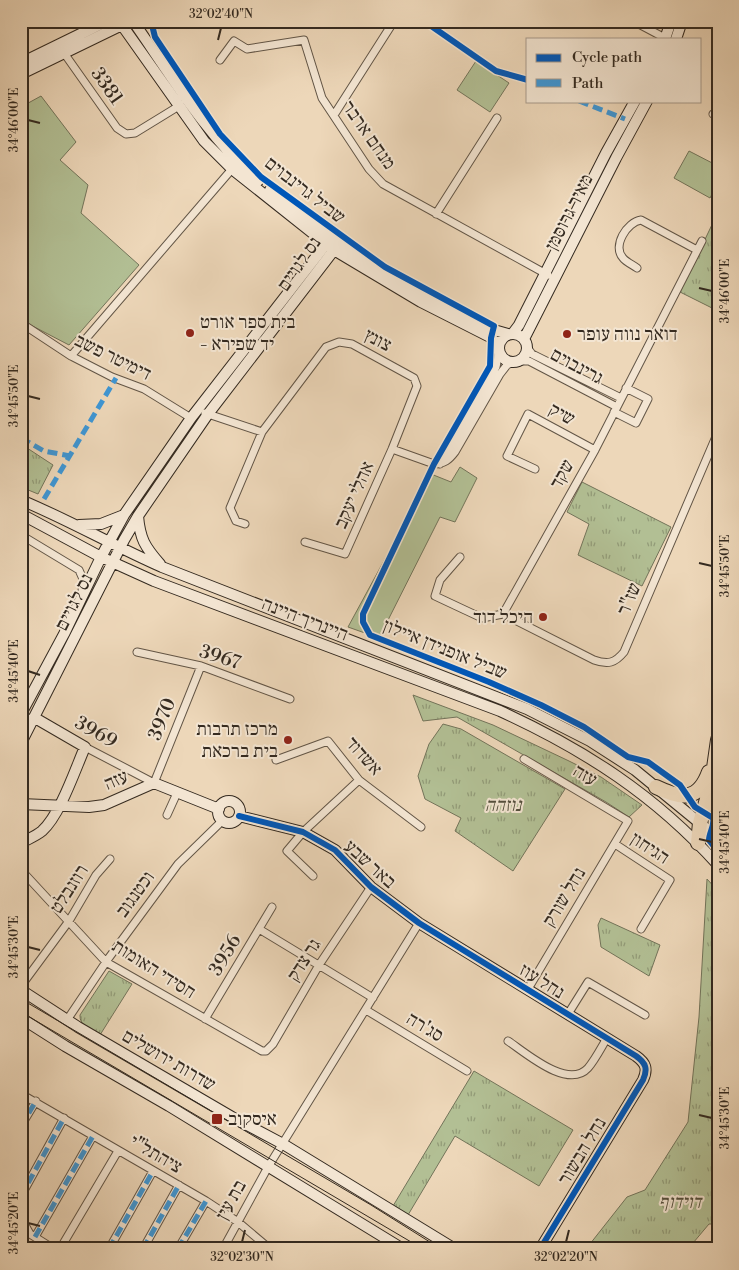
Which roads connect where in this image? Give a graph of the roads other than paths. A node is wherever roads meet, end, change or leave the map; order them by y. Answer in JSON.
{"nodes":[{"id":1,"x":96,"y":21,"type":"edge"},
{"id":2,"x":107,"y":21,"type":"edge"},
{"id":3,"x":394,"y":21,"type":"edge"},
{"id":4,"x":632,"y":21,"type":"edge"},
{"id":5,"x":671,"y":21,"type":"edge"},
{"id":6,"x":682,"y":21,"type":"edge"},
{"id":7,"x":126,"y":22,"type":"edge"},
{"id":8,"x":90,"y":30,"type":"junction"},
{"id":9,"x":665,"y":38,"type":"edge"},
{"id":10,"x":676,"y":38,"type":"edge"},
{"id":11,"x":64,"y":53,"type":"junction"},
{"id":12,"x":220,"y":60,"type":"dead end"},
{"id":13,"x":21,"y":63,"type":"edge"},
{"id":14,"x":21,"y":74,"type":"edge"},
{"id":15,"x":634,"y":102,"type":"edge"},
{"id":16,"x":646,"y":102,"type":"edge"},
{"id":17,"x":179,"y":106,"type":"junction"},
{"id":18,"x":334,"y":115,"type":"junction"},
{"id":19,"x":497,"y":118,"type":"dead end"},
{"id":20,"x":232,"y":169,"type":"junction"},
{"id":21,"x":436,"y":214,"type":"junction"},
{"id":22,"x":702,"y":241,"type":"dead end"},
{"id":23,"x":329,"y":250,"type":"junction"},
{"id":24,"x":697,"y":250,"type":"junction"},
{"id":25,"x":637,"y":268,"type":"dead end"},
{"id":26,"x":545,"y":273,"type":"junction"},
{"id":27,"x":555,"y":279,"type":"junction"},
{"id":28,"x":21,"y":323,"type":"edge"},
{"id":29,"x":510,"y":334,"type":"junction"},
{"id":30,"x":526,"y":343,"type":"junction"},
{"id":31,"x":499,"y":349,"type":"junction"},
{"id":32,"x":71,"y":356,"type":"junction"},
{"id":33,"x":516,"y":362,"type":"junction"},
{"id":34,"x":626,"y":388,"type":"junction"},
{"id":35,"x":621,"y":398,"type":"junction"},
{"id":36,"x":615,"y":409,"type":"junction"},
{"id":37,"x":194,"y":414,"type":"junction"},
{"id":38,"x":208,"y":414,"type":"junction"},
{"id":39,"x":262,"y":432,"type":"junction"},
{"id":40,"x":718,"y":432,"type":"edge"},
{"id":41,"x":392,"y":449,"type":"junction"},
{"id":42,"x":595,"y":450,"type":"junction"},
{"id":43,"x":440,"y":464,"type":"junction"},
{"id":44,"x":535,"y":469,"type":"dead end"},
{"id":45,"x":21,"y":500,"type":"edge"},
{"id":46,"x":21,"y":514,"type":"edge"},
{"id":47,"x":124,"y":515,"type":"junction"},
{"id":48,"x":138,"y":516,"type":"junction"},
{"id":49,"x":245,"y":524,"type":"dead end"},
{"id":50,"x":76,"y":525,"type":"junction"},
{"id":51,"x":22,"y":537,"type":"edge"},
{"id":52,"x":108,"y":542,"type":"junction"},
{"id":53,"x":305,"y":542,"type":"dead end"},
{"id":54,"x":120,"y":548,"type":"junction"},
{"id":55,"x":101,"y":557,"type":"junction"},
{"id":56,"x":460,"y":557,"type":"dead end"},
{"id":57,"x":113,"y":563,"type":"junction"},
{"id":58,"x":162,"y":567,"type":"junction"},
{"id":59,"x":82,"y":595,"type":"junction"},
{"id":60,"x":503,"y":614,"type":"junction"},
{"id":61,"x":137,"y":652,"type":"dead end"},
{"id":62,"x":201,"y":666,"type":"junction"},
{"id":63,"x":290,"y":699,"type":"dead end"},
{"id":64,"x":21,"y":714,"type":"edge"},
{"id":65,"x":35,"y":718,"type":"junction"},
{"id":66,"x":21,"y":722,"type":"edge"},
{"id":67,"x":21,"y":743,"type":"edge"},
{"id":68,"x":717,"y":744,"type":"edge"},
{"id":69,"x":85,"y":747,"type":"junction"},
{"id":70,"x":524,"y":759,"type":"dead end"},
{"id":71,"x":276,"y":760,"type":"dead end"},
{"id":72,"x":359,"y":780,"type":"junction"},
{"id":73,"x":154,"y":783,"type":"junction"},
{"id":74,"x":656,"y":787,"type":"junction"},
{"id":75,"x":177,"y":793,"type":"junction"},
{"id":76,"x":21,"y":804,"type":"edge"},
{"id":77,"x":58,"y":807,"type":"junction"},
{"id":78,"x":218,"y":809,"type":"junction"},
{"id":79,"x":167,"y":815,"type":"dead end"},
{"id":80,"x":239,"y":816,"type":"junction"},
{"id":81,"x":222,"y":821,"type":"junction"},
{"id":82,"x":628,"y":821,"type":"joint"},
{"id":83,"x":700,"y":823,"type":"junction"},
{"id":84,"x":421,"y":828,"type":"dead end"},
{"id":85,"x":303,"y":832,"type":"junction"},
{"id":86,"x":718,"y":838,"type":"edge"},
{"id":87,"x":21,"y":843,"type":"edge"},
{"id":88,"x":698,"y":843,"type":"junction"},
{"id":89,"x":615,"y":844,"type":"junction"},
{"id":90,"x":110,"y":859,"type":"dead end"},
{"id":91,"x":718,"y":865,"type":"edge"},
{"id":92,"x":22,"y":871,"type":"edge"},
{"id":93,"x":313,"y":876,"type":"dead end"},
{"id":94,"x":371,"y":887,"type":"junction"},
{"id":95,"x":272,"y":907,"type":"dead end"},
{"id":96,"x":69,"y":920,"type":"junction"},
{"id":97,"x":419,"y":923,"type":"junction"},
{"id":98,"x":259,"y":929,"type":"junction"},
{"id":99,"x":640,"y":929,"type":"dead end"},
{"id":100,"x":106,"y":962,"type":"junction"},
{"id":101,"x":319,"y":965,"type":"junction"},
{"id":102,"x":21,"y":986,"type":"edge"},
{"id":103,"x":528,"y":989,"type":"junction"},
{"id":104,"x":21,"y":990,"type":"edge"},
{"id":105,"x":373,"y":998,"type":"junction"},
{"id":106,"x":366,"y":1010,"type":"junction"},
{"id":107,"x":568,"y":1014,"type":"junction"},
{"id":108,"x":645,"y":1015,"type":"dead end"},
{"id":109,"x":21,"y":1018,"type":"edge"},
{"id":110,"x":205,"y":1019,"type":"junction"},
{"id":111,"x":67,"y":1020,"type":"junction"},
{"id":112,"x":607,"y":1038,"type":"junction"},
{"id":113,"x":508,"y":1041,"type":"dead end"},
{"id":114,"x":266,"y":1051,"type":"joint"},
{"id":115,"x":646,"y":1067,"type":"joint"},
{"id":116,"x":467,"y":1071,"type":"dead end"},
{"id":117,"x":21,"y":1094,"type":"edge"},
{"id":118,"x":36,"y":1101,"type":"junction"},
{"id":119,"x":64,"y":1118,"type":"junction"},
{"id":120,"x":21,"y":1126,"type":"edge"},
{"id":121,"x":93,"y":1136,"type":"junction"},
{"id":122,"x":283,"y":1144,"type":"junction"},
{"id":123,"x":118,"y":1150,"type":"junction"},
{"id":124,"x":268,"y":1167,"type":"junction"},
{"id":125,"x":153,"y":1171,"type":"junction"},
{"id":126,"x":179,"y":1185,"type":"junction"},
{"id":127,"x":21,"y":1196,"type":"edge"},
{"id":128,"x":206,"y":1201,"type":"junction"},
{"id":129,"x":21,"y":1218,"type":"edge"},
{"id":130,"x":238,"y":1222,"type":"junction"},
{"id":131,"x":35,"y":1237,"type":"junction"},
{"id":132,"x":54,"y":1249,"type":"edge"},
{"id":133,"x":60,"y":1249,"type":"edge"},
{"id":134,"x":109,"y":1249,"type":"edge"},
{"id":135,"x":143,"y":1249,"type":"edge"},
{"id":136,"x":178,"y":1249,"type":"edge"},
{"id":137,"x":223,"y":1249,"type":"edge"},
{"id":138,"x":270,"y":1249,"type":"edge"},
{"id":139,"x":403,"y":1249,"type":"edge"},
{"id":140,"x":455,"y":1249,"type":"edge"},
{"id":141,"x":540,"y":1249,"type":"edge"}],
"edges":[{"from":1,"to":8,"type":"street"},
{"from":2,"to":8,"type":"street"},
{"from":3,"to":18,"type":"street"},
{"from":4,"to":9,"type":"street"},
{"from":5,"to":9,"type":"street"},
{"from":6,"to":10,"type":"street"},
{"from":7,"to":11,"type":"street"},
{"from":7,"to":17,"type":"street"},
{"from":7,"to":23,"type":"street"},
{"from":8,"to":13,"type":"street"},
{"from":11,"to":14,"type":"street"},
{"from":11,"to":17,"type":"street","name":"3381"},
{"from":12,"to":18,"type":"street","name":"מנחם ארבר"},
{"from":15,"to":26,"type":"street","name":"מאיר גרוסמן"},
{"from":16,"to":27,"type":"street","name":"מאיר גרוסמן"},
{"from":17,"to":20,"type":"street"},
{"from":18,"to":21,"type":"street","name":"מנחם ארבר"},
{"from":19,"to":21,"type":"street"},
{"from":20,"to":23,"type":"street"},
{"from":20,"to":32,"type":"street"},
{"from":21,"to":26,"type":"street","name":"מנחם ארבר"},
{"from":22,"to":24,"type":"street","name":"שקד"},
{"from":23,"to":29,"type":"street"},
{"from":23,"to":31,"type":"street"},
{"from":23,"to":37,"type":"street","name":"נס לגויים"},
{"from":23,"to":38,"type":"street","name":"נס לגויים"},
{"from":24,"to":25,"type":"street"},
{"from":24,"to":34,"type":"street","name":"שקד"},
{"from":26,"to":27,"type":"street","name":"מנחם ארבר"},
{"from":26,"to":29,"type":"street","name":"מאיר גרוסמן"},
{"from":27,"to":30,"type":"street","name":"מאיר גרוסמן"},
{"from":28,"to":32,"type":"street","name":"דימיטר פשב"},
{"from":29,"to":30,"type":"street"},
{"from":29,"to":31,"type":"street"},
{"from":30,"to":33,"type":"street"},
{"from":30,"to":35,"type":"street","name":"גרינבוים"},
{"from":31,"to":33,"type":"street"},
{"from":31,"to":43,"type":"street"},
{"from":32,"to":37,"type":"street","name":"דימיטר פשב"},
{"from":33,"to":36,"type":"street","name":"גרינבוים"},
{"from":33,"to":43,"type":"street"},
{"from":34,"to":35,"type":"street","name":"שקד"},
{"from":34,"to":36,"type":"street","name":"גרינבוים"},
{"from":35,"to":36,"type":"street","name":"שקד"},
{"from":36,"to":42,"type":"street","name":"שקד"},
{"from":37,"to":38,"type":"street"},
{"from":37,"to":47,"type":"street","name":"נס לגויים"},
{"from":38,"to":39,"type":"street"},
{"from":38,"to":48,"type":"street","name":"נס לגויים"},
{"from":39,"to":41,"type":"street","name":"צונץ"},
{"from":39,"to":49,"type":"street","name":"צונץ"},
{"from":40,"to":60,"type":"street","name":"שז\"ר"},
{"from":41,"to":43,"type":"street"},
{"from":41,"to":53,"type":"street","name":"אהלי יעקב"},
{"from":42,"to":44,"type":"street","name":"שיק"},
{"from":42,"to":60,"type":"street","name":"שקד"},
{"from":45,"to":50,"type":"street","name":"היינריך היינה"},
{"from":46,"to":55,"type":"street","name":"היינריך היינה"},
{"from":47,"to":50,"type":"street"},
{"from":47,"to":52,"type":"street","name":"נס לגויים"},
{"from":48,"to":54,"type":"street","name":"נס לגויים"},
{"from":48,"to":58,"type":"street"},
{"from":50,"to":52,"type":"street","name":"היינריך היינה"},
{"from":51,"to":59,"type":"street"},
{"from":52,"to":54,"type":"street","name":"היינריך היינה"},
{"from":52,"to":55,"type":"street","name":"נס לגויים"},
{"from":54,"to":57,"type":"street","name":"נס לגויים"},
{"from":54,"to":58,"type":"street","name":"היינריך היינה"},
{"from":55,"to":57,"type":"street","name":"היינריך היינה"},
{"from":55,"to":59,"type":"street","name":"נס לגויים"},
{"from":56,"to":60,"type":"street"},
{"from":57,"to":65,"type":"street","name":"נס לגויים"},
{"from":57,"to":88,"type":"street","name":"היינריך היינה"},
{"from":58,"to":74,"type":"street","name":"היינריך היינה"},
{"from":59,"to":64,"type":"street","name":"נס לגויים"},
{"from":61,"to":62,"type":"street","name":"3967"},
{"from":62,"to":63,"type":"street","name":"3967"},
{"from":62,"to":73,"type":"street","name":"3970"},
{"from":65,"to":66,"type":"street"},
{"from":65,"to":67,"type":"street","name":"נס לגויים"},
{"from":65,"to":69,"type":"street","name":"3969"},
{"from":68,"to":74,"type":"highway"},
{"from":68,"to":83,"type":"highway"},
{"from":69,"to":73,"type":"street","name":"3969"},
{"from":69,"to":77,"type":"street"},
{"from":70,"to":82,"type":"street","name":"עזה"},
{"from":71,"to":72,"type":"street","name":"אשדוד"},
{"from":72,"to":84,"type":"street","name":"אשדוד"},
{"from":72,"to":85,"type":"street"},
{"from":73,"to":75,"type":"street","name":"עזה"},
{"from":73,"to":77,"type":"street","name":"עזה"},
{"from":74,"to":83,"type":"street","name":"היינריך היינה"},
{"from":75,"to":78,"type":"street","name":"עזה"},
{"from":75,"to":79,"type":"street"},
{"from":76,"to":77,"type":"street","name":"עזה"},
{"from":77,"to":87,"type":"street"},
{"from":78,"to":80,"type":"street"},
{"from":78,"to":81,"type":"street"},
{"from":80,"to":81,"type":"street"},
{"from":80,"to":85,"type":"street","name":"באר שבע"},
{"from":81,"to":100,"type":"street","name":"וכטנגוב"},
{"from":82,"to":89,"type":"street","name":"נחל שורק"},
{"from":83,"to":86,"type":"street","name":"היינריך היינה"},
{"from":83,"to":88,"type":"highway"},
{"from":85,"to":93,"type":"street"},
{"from":85,"to":94,"type":"street","name":"באר שבע"},
{"from":88,"to":91,"type":"street","name":"היינריך היינה"},
{"from":89,"to":99,"type":"street","name":"הגיחון"},
{"from":89,"to":103,"type":"street","name":"נחל שורק"},
{"from":90,"to":96,"type":"street","name":"רוזנבלט"},
{"from":92,"to":96,"type":"street","name":"חסידי האומות"},
{"from":94,"to":97,"type":"street","name":"באר שבע"},
{"from":94,"to":101,"type":"street","name":"גר צדק"},
{"from":95,"to":98,"type":"street","name":"3956"},
{"from":96,"to":100,"type":"street","name":"חסידי האומות"},
{"from":96,"to":102,"type":"street","name":"רוזנבלט"},
{"from":97,"to":103,"type":"street","name":"נחל עוז"},
{"from":97,"to":105,"type":"street"},
{"from":98,"to":101,"type":"street"},
{"from":98,"to":110,"type":"street","name":"3956"},
{"from":100,"to":110,"type":"street","name":"חסידי האומות"},
{"from":100,"to":111,"type":"street","name":"וכטנגוב"},
{"from":101,"to":105,"type":"street"},
{"from":101,"to":114,"type":"street","name":"גר צדק"},
{"from":103,"to":107,"type":"street","name":"נחל עוז"},
{"from":104,"to":111,"type":"street","name":"שדרות ירושלים"},
{"from":105,"to":106,"type":"street"},
{"from":106,"to":116,"type":"street","name":"סג'רה"},
{"from":106,"to":122,"type":"street"},
{"from":107,"to":108,"type":"street"},
{"from":107,"to":112,"type":"street","name":"נחל עוז"},
{"from":109,"to":124,"type":"street"},
{"from":110,"to":114,"type":"street","name":"חסידי האומות"},
{"from":111,"to":122,"type":"street","name":"שדרות ירושלים"},
{"from":112,"to":113,"type":"street"},
{"from":112,"to":115,"type":"street","name":"נחל עוז"},
{"from":115,"to":141,"type":"street","name":"נחל הבשור"},
{"from":117,"to":118,"type":"street","name":"ציהתל\"י"},
{"from":118,"to":119,"type":"street","name":"ציהתל\"י"},
{"from":118,"to":120,"type":"street"},
{"from":119,"to":121,"type":"street","name":"ציהתל\"י"},
{"from":119,"to":127,"type":"street"},
{"from":121,"to":123,"type":"street","name":"ציהתל\"י"},
{"from":121,"to":131,"type":"street"},
{"from":122,"to":124,"type":"street"},
{"from":122,"to":140,"type":"street","name":"שדרות ירושלים"},
{"from":123,"to":125,"type":"street","name":"ציהתל\"י"},
{"from":123,"to":133,"type":"street"},
{"from":124,"to":130,"type":"street","name":"בת עין"},
{"from":124,"to":139,"type":"street"},
{"from":125,"to":126,"type":"street","name":"ציהתל\"י"},
{"from":125,"to":134,"type":"street"},
{"from":126,"to":128,"type":"street","name":"ציהתל\"י"},
{"from":126,"to":135,"type":"street"},
{"from":128,"to":130,"type":"street","name":"ציהתל\"י"},
{"from":128,"to":136,"type":"street"},
{"from":129,"to":131,"type":"street"},
{"from":130,"to":137,"type":"street","name":"בת עין"},
{"from":130,"to":138,"type":"street","name":"ציהתל\"י"},
{"from":131,"to":132,"type":"street"}]}
